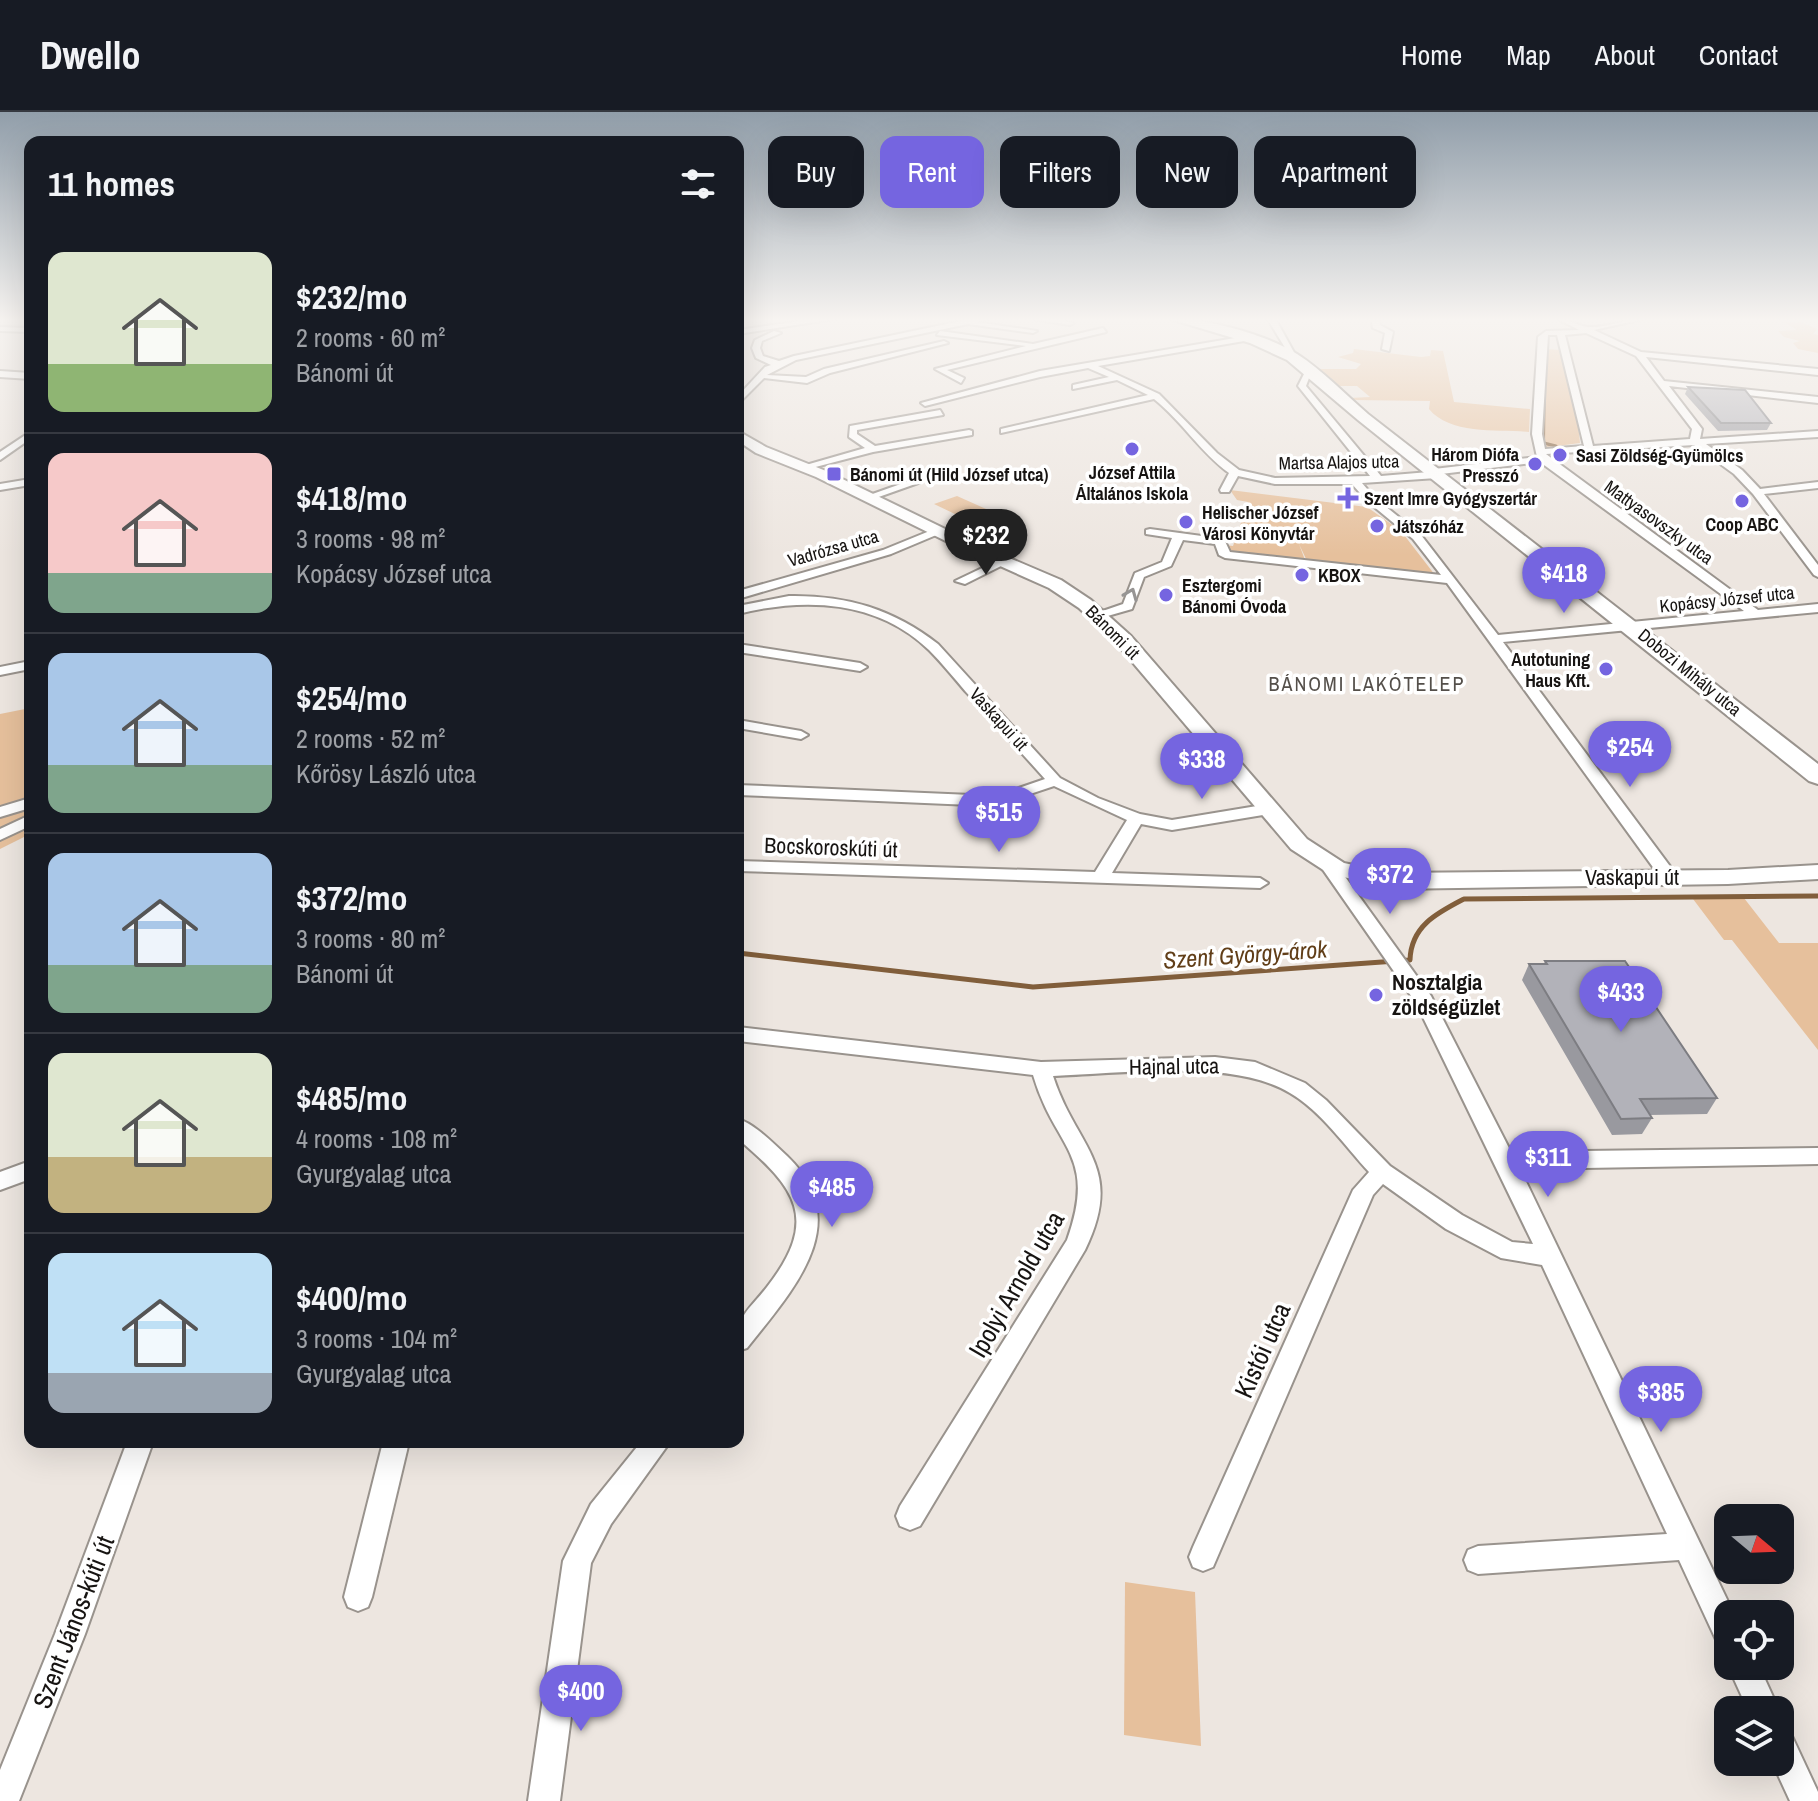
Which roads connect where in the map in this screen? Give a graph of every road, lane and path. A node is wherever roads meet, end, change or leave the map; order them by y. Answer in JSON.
{"nodes":[{"id":1,"x":952,"y":397,"type":"edge"},
{"id":2,"x":1152,"y":397,"type":"edge"},
{"id":3,"x":1157,"y":397,"type":"edge"},
{"id":4,"x":1311,"y":397,"type":"edge"},
{"id":5,"x":1340,"y":397,"type":"edge"},
{"id":6,"x":1540,"y":397,"type":"edge"},
{"id":7,"x":1577,"y":397,"type":"edge"},
{"id":8,"x":1671,"y":397,"type":"edge"},
{"id":9,"x":1789,"y":397,"type":"edge"},
{"id":10,"x":1818,"y":400,"type":"edge"},
{"id":11,"x":925,"y":403,"type":"dead end"},
{"id":12,"x":940,"y":413,"type":"dead end"},
{"id":13,"x":1004,"y":431,"type":"dead end"},
{"id":14,"x":969,"y":433,"type":"dead end"},
{"id":15,"x":1818,"y":434,"type":"edge"},
{"id":16,"x":1696,"y":435,"type":"junction"},
{"id":17,"x":24,"y":439,"type":"edge"},
{"id":18,"x":744,"y":439,"type":"edge"},
{"id":19,"x":1589,"y":447,"type":"junction"},
{"id":20,"x":873,"y":449,"type":"junction"},
{"id":21,"x":1540,"y":455,"type":"junction"},
{"id":22,"x":0,"y":457,"type":"edge"},
{"id":23,"x":804,"y":467,"type":"junction"},
{"id":24,"x":947,"y":471,"type":"dead end"},
{"id":25,"x":1235,"y":472,"type":"junction"},
{"id":26,"x":1436,"y":474,"type":"junction"},
{"id":27,"x":1377,"y":478,"type":"junction"},
{"id":28,"x":1355,"y":480,"type":"junction"},
{"id":29,"x":24,"y":483,"type":"edge"},
{"id":30,"x":1818,"y":485,"type":"edge"},
{"id":31,"x":0,"y":487,"type":"edge"},
{"id":32,"x":1225,"y":490,"type":"dead end"},
{"id":33,"x":1757,"y":492,"type":"junction"},
{"id":34,"x":869,"y":497,"type":"junction"},
{"id":35,"x":937,"y":531,"type":"junction"},
{"id":36,"x":1150,"y":532,"type":"dead end"},
{"id":37,"x":1179,"y":536,"type":"junction"},
{"id":38,"x":1003,"y":562,"type":"junction"},
{"id":39,"x":1818,"y":573,"type":"edge"},
{"id":40,"x":1450,"y":580,"type":"junction"},
{"id":41,"x":961,"y":581,"type":"dead end"},
{"id":42,"x":744,"y":593,"type":"edge"},
{"id":43,"x":744,"y":608,"type":"edge"},
{"id":44,"x":1818,"y":608,"type":"edge"},
{"id":45,"x":1756,"y":614,"type":"junction"},
{"id":46,"x":1097,"y":615,"type":"junction"},
{"id":47,"x":1634,"y":628,"type":"junction"},
{"id":48,"x":1496,"y":639,"type":"junction"},
{"id":49,"x":744,"y":649,"type":"edge"},
{"id":50,"x":24,"y":666,"type":"edge"},
{"id":51,"x":860,"y":667,"type":"dead end"},
{"id":52,"x":0,"y":671,"type":"edge"},
{"id":53,"x":744,"y":725,"type":"edge"},
{"id":54,"x":801,"y":735,"type":"dead end"},
{"id":55,"x":1818,"y":776,"type":"edge"},
{"id":56,"x":1055,"y":781,"type":"junction"},
{"id":57,"x":744,"y":790,"type":"edge"},
{"id":58,"x":24,"y":805,"type":"edge"},
{"id":59,"x":1269,"y":809,"type":"junction"},
{"id":60,"x":0,"y":812,"type":"edge"},
{"id":61,"x":1136,"y":818,"type":"junction"},
{"id":62,"x":24,"y":823,"type":"edge"},
{"id":63,"x":0,"y":835,"type":"edge"},
{"id":64,"x":1327,"y":864,"type":"junction"},
{"id":65,"x":744,"y":866,"type":"edge"},
{"id":66,"x":1810,"y":871,"type":"edge"},
{"id":67,"x":1363,"y":876,"type":"junction"},
{"id":68,"x":1101,"y":877,"type":"junction"},
{"id":69,"x":1669,"y":877,"type":"junction"},
{"id":70,"x":1260,"y":883,"type":"dead end"},
{"id":71,"x":1356,"y":905,"type":"junction"},
{"id":72,"x":744,"y":1035,"type":"edge"},
{"id":73,"x":1041,"y":1069,"type":"junction"},
{"id":74,"x":744,"y":1132,"type":"edge"},
{"id":75,"x":1818,"y":1156,"type":"edge"},
{"id":76,"x":1505,"y":1161,"type":"junction"},
{"id":77,"x":24,"y":1172,"type":"edge"},
{"id":78,"x":1382,"y":1172,"type":"junction"},
{"id":79,"x":0,"y":1181,"type":"edge"},
{"id":80,"x":1549,"y":1256,"type":"junction"},
{"id":81,"x":744,"y":1333,"type":"edge"},
{"id":82,"x":138,"y":1448,"type":"edge"},
{"id":83,"x":395,"y":1448,"type":"edge"},
{"id":84,"x":652,"y":1448,"type":"edge"},
{"id":85,"x":910,"y":1516,"type":"dead end"},
{"id":86,"x":1687,"y":1546,"type":"junction"},
{"id":87,"x":1203,"y":1557,"type":"dead end"},
{"id":88,"x":1478,"y":1560,"type":"dead end"},
{"id":89,"x":358,"y":1597,"type":"dead end"},
{"id":90,"x":1714,"y":1604,"type":"edge"},
{"id":91,"x":1794,"y":1775,"type":"edge"},
{"id":92,"x":3,"y":1801,"type":"edge"},
{"id":93,"x":544,"y":1801,"type":"edge"},
{"id":94,"x":1806,"y":1801,"type":"edge"}],
"edges":[{"from":1,"to":11,"type":"street"},
{"from":2,"to":13,"type":"street"},
{"from":3,"to":25,"type":"street"},
{"from":4,"to":27,"type":"street"},
{"from":5,"to":26,"type":"main road","name":"Dobozi Mihály utca"},
{"from":6,"to":21,"type":"street"},
{"from":7,"to":19,"type":"street"},
{"from":8,"to":16,"type":"street"},
{"from":9,"to":10,"type":"street"},
{"from":12,"to":20,"type":"street"},
{"from":14,"to":20,"type":"street"},
{"from":15,"to":16,"type":"street","name":"Martsa Alajos utca"},
{"from":16,"to":19,"type":"street","name":"Martsa Alajos utca"},
{"from":16,"to":33,"type":"street"},
{"from":17,"to":22,"type":"street"},
{"from":18,"to":23,"type":"main road","name":"Bánomi út"},
{"from":19,"to":21,"type":"street","name":"Martsa Alajos utca"},
{"from":20,"to":23,"type":"street"},
{"from":21,"to":26,"type":"street","name":"Martsa Alajos utca"},
{"from":21,"to":45,"type":"street","name":"Mattyasovszky utca"},
{"from":23,"to":34,"type":"main road","name":"Bánomi út"},
{"from":24,"to":34,"type":"street"},
{"from":25,"to":28,"type":"street","name":"Martsa Alajos utca"},
{"from":25,"to":32,"type":"street"},
{"from":26,"to":27,"type":"street","name":"Martsa Alajos utca"},
{"from":26,"to":47,"type":"main road","name":"Dobozi Mihály utca"},
{"from":27,"to":28,"type":"street","name":"Martsa Alajos utca"},
{"from":28,"to":40,"type":"street"},
{"from":29,"to":31,"type":"street"},
{"from":30,"to":33,"type":"street"},
{"from":33,"to":39,"type":"street"},
{"from":34,"to":35,"type":"main road","name":"Bánomi út"},
{"from":35,"to":38,"type":"main road","name":"Bánomi út"},
{"from":35,"to":42,"type":"street","name":"Vadrózsa utca"},
{"from":36,"to":37,"type":"street"},
{"from":37,"to":40,"type":"street"},
{"from":46,"to":37,"type":"street","one_way":true},
{"from":38,"to":41,"type":"street"},
{"from":38,"to":46,"type":"main road","name":"Bánomi út"},
{"from":40,"to":48,"type":"street"},
{"from":43,"to":56,"type":"street","name":"Vaskapui út"},
{"from":44,"to":45,"type":"street","name":"Kopácsy József utca"},
{"from":45,"to":47,"type":"street","name":"Kopácsy József utca"},
{"from":46,"to":59,"type":"main road","name":"Bánomi út"},
{"from":47,"to":48,"type":"street","name":"Kopácsy József utca"},
{"from":47,"to":55,"type":"main road","name":"Dobozi Mihály utca"},
{"from":48,"to":69,"type":"street"},
{"from":49,"to":51,"type":"street"},
{"from":50,"to":52,"type":"street"},
{"from":53,"to":54,"type":"street"},
{"from":56,"to":57,"type":"street"},
{"from":56,"to":61,"type":"street","name":"Vaskapui út"},
{"from":58,"to":60,"type":"street"},
{"from":59,"to":61,"type":"street","name":"Vaskapui út"},
{"from":59,"to":64,"type":"main road","name":"Bánomi út"},
{"from":61,"to":68,"type":"street"},
{"from":62,"to":63,"type":"street"},
{"from":64,"to":67,"type":"main road","name":"Vaskapui út"},
{"from":64,"to":71,"type":"street","name":"Bánomi út"},
{"from":65,"to":68,"type":"street","name":"Bocskoroskúti út"},
{"from":66,"to":69,"type":"main road","name":"Vaskapui út"},
{"from":67,"to":69,"type":"main road","name":"Vaskapui út"},
{"from":67,"to":71,"type":"street"},
{"from":68,"to":70,"type":"street","name":"Bocskoroskúti út"},
{"from":71,"to":76,"type":"street","name":"Bánomi út"},
{"from":72,"to":73,"type":"street","name":"Hajnal utca"},
{"from":73,"to":78,"type":"street","name":"Hajnal utca"},
{"from":73,"to":85,"type":"street","name":"Ipolyi Arnold utca"},
{"from":74,"to":81,"type":"street"},
{"from":75,"to":76,"type":"street"},
{"from":76,"to":80,"type":"street"},
{"from":77,"to":79,"type":"street"},
{"from":78,"to":80,"type":"street","name":"Hajnal utca"},
{"from":78,"to":87,"type":"street","name":"Kistói utca"},
{"from":80,"to":86,"type":"street"},
{"from":82,"to":92,"type":"street","name":"Szent János-kúti út"},
{"from":83,"to":89,"type":"street"},
{"from":84,"to":93,"type":"street"},
{"from":86,"to":88,"type":"street"},
{"from":86,"to":90,"type":"street"},
{"from":91,"to":94,"type":"street"}]}
